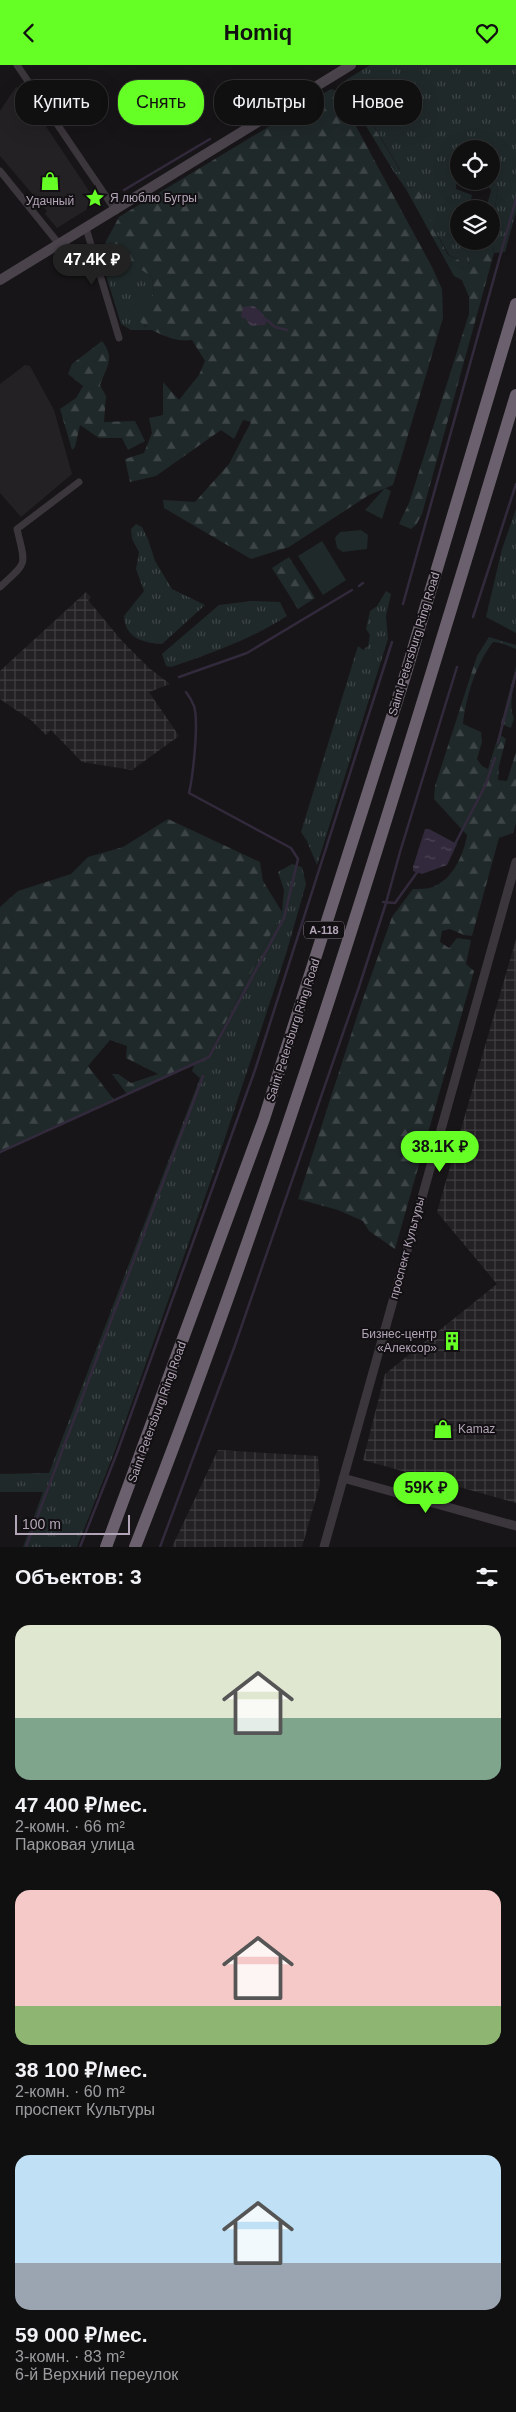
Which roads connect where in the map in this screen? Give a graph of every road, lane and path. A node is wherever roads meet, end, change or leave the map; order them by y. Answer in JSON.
{"nodes":[{"id":1,"x":17,"y":65,"type":"edge"},
{"id":2,"x":351,"y":65,"type":"edge"},
{"id":3,"x":0,"y":171,"type":"edge"},
{"id":4,"x":116,"y":211,"type":"junction"},
{"id":5,"x":86,"y":228,"type":"junction"},
{"id":6,"x":59,"y":245,"type":"junction"},
{"id":7,"x":0,"y":280,"type":"edge"},
{"id":8,"x":516,"y":304,"type":"edge"},
{"id":9,"x":118,"y":337,"type":"dead end"},
{"id":10,"x":516,"y":395,"type":"edge"},
{"id":11,"x":79,"y":481,"type":"dead end"},
{"id":12,"x":0,"y":587,"type":"edge"},
{"id":13,"x":516,"y":863,"type":"edge"},
{"id":14,"x":343,"y":1478,"type":"junction"},
{"id":15,"x":516,"y":1526,"type":"edge"},
{"id":16,"x":106,"y":1547,"type":"edge"},
{"id":17,"x":134,"y":1547,"type":"edge"},
{"id":18,"x":324,"y":1547,"type":"edge"}],
"edges":[{"from":1,"to":4,"type":"street"},
{"from":2,"to":4,"type":"main road"},
{"from":3,"to":6,"type":"street"},
{"from":4,"to":5,"type":"main road"},
{"from":5,"to":6,"type":"main road"},
{"from":5,"to":9,"type":"street"},
{"from":6,"to":7,"type":"main road"},
{"from":8,"to":16,"type":"highway","name":"Saint Petersburg Ring Road","number":"А-118"},
{"from":10,"to":17,"type":"highway","name":"Saint Petersburg Ring Road","number":"А-118"},
{"from":11,"to":12,"type":"street"},
{"from":13,"to":14,"type":"street","name":"проспект Культуры"},
{"from":14,"to":15,"type":"street"},
{"from":14,"to":18,"type":"street","name":"проспект Культуры"}]}
